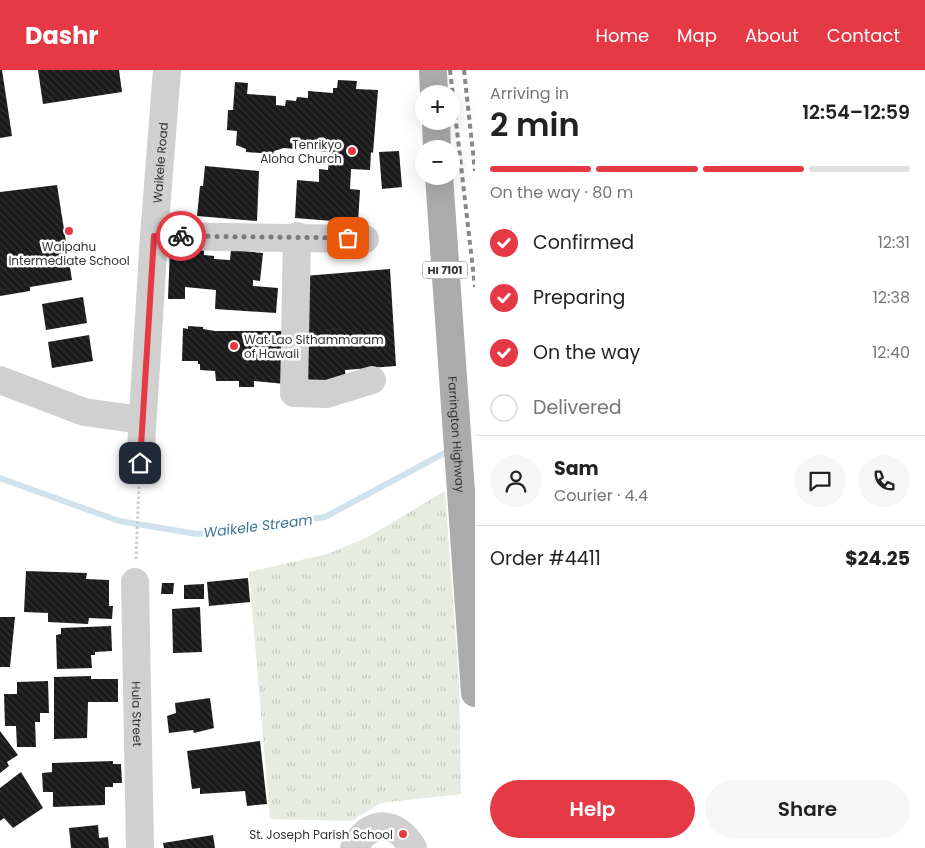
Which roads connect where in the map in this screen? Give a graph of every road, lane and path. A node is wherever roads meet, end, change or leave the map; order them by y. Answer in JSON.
{"nodes":[{"id":1,"x":167,"y":70,"type":"edge"},
{"id":2,"x":432,"y":70,"type":"edge"},
{"id":3,"x":433,"y":85,"type":"edge"},
{"id":4,"x":440,"y":185,"type":"edge"},
{"id":5,"x":154,"y":236,"type":"junction"},
{"id":6,"x":297,"y":236,"type":"junction"},
{"id":7,"x":365,"y":239,"type":"dead end"},
{"id":8,"x":0,"y":380,"type":"edge"},
{"id":9,"x":372,"y":380,"type":"dead end"},
{"id":10,"x":142,"y":420,"type":"junction"},
{"id":11,"x":140,"y":463,"type":"joint"},
{"id":12,"x":135,"y":582,"type":"joint"},
{"id":13,"x":475,"y":693,"type":"edge"},
{"id":14,"x":140,"y":848,"type":"edge"},
{"id":15,"x":354,"y":848,"type":"edge"},
{"id":16,"x":413,"y":848,"type":"edge"}],
"edges":[{"from":1,"to":5,"type":"street","name":"Waikele Road"},
{"from":2,"to":3,"type":"main road"},
{"from":4,"to":13,"type":"main road","name":"Farrington Highway","number":"HI 7101"},
{"from":5,"to":6,"type":"street"},
{"from":5,"to":10,"type":"street","name":"Waikele Road"},
{"from":6,"to":7,"type":"street"},
{"from":6,"to":9,"type":"street"},
{"from":8,"to":10,"type":"street"},
{"from":10,"to":11,"type":"street","name":"Waikele Road"},
{"from":11,"to":12,"type":"path"},
{"from":12,"to":14,"type":"street","name":"Hula Street"},
{"from":15,"to":16,"type":"street"}]}
